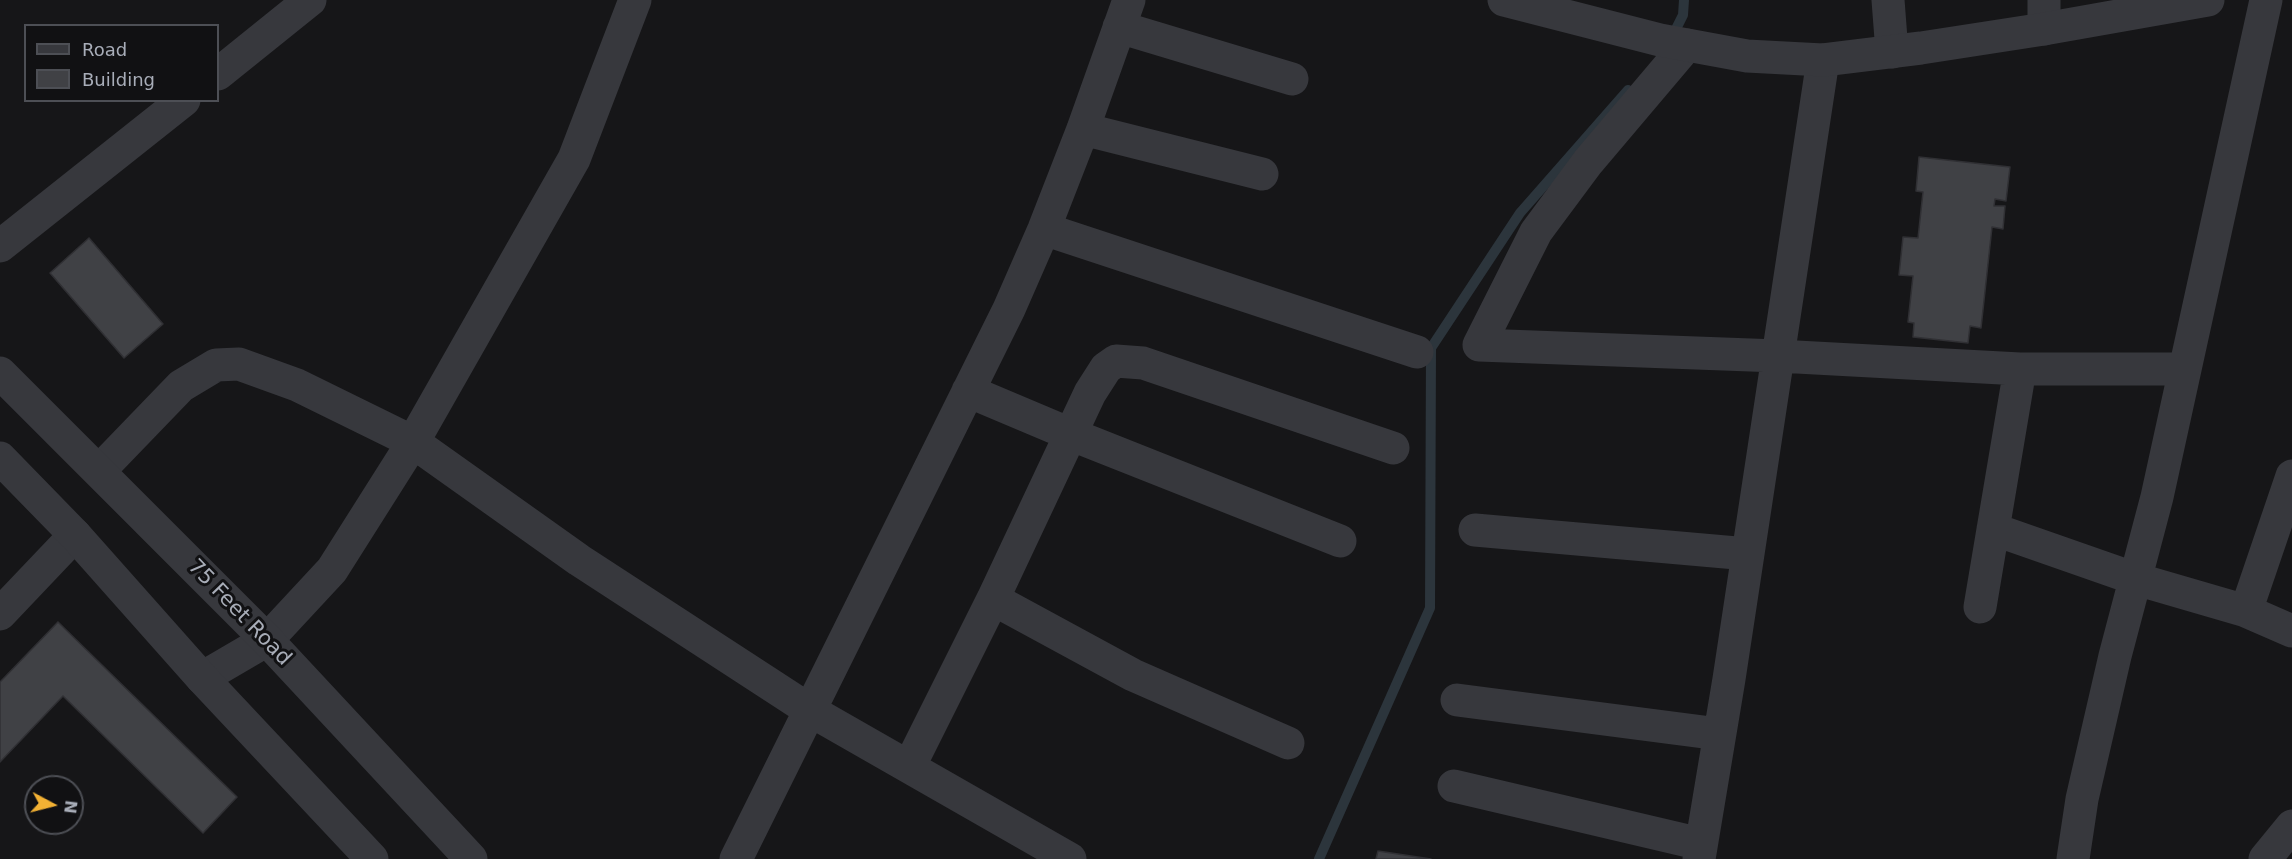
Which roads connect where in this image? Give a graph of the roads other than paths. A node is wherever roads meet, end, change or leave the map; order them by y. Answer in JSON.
{"nodes":[{"id":1,"x":310,"y":0,"type":"edge"},
{"id":2,"x":635,"y":0,"type":"edge"},
{"id":3,"x":1504,"y":0,"type":"edge"},
{"id":4,"x":1888,"y":0,"type":"edge"},
{"id":5,"x":2208,"y":0,"type":"edge"},
{"id":6,"x":2266,"y":0,"type":"edge"},
{"id":7,"x":1124,"y":14,"type":"edge"},
{"id":8,"x":2044,"y":15,"type":"edge"},
{"id":9,"x":1677,"y":43,"type":"junction"},
{"id":10,"x":1892,"y":52,"type":"junction"},
{"id":11,"x":1823,"y":60,"type":"junction"},
{"id":12,"x":219,"y":73,"type":"edge"},
{"id":13,"x":1292,"y":79,"type":"dead end"},
{"id":14,"x":181,"y":102,"type":"edge"},
{"id":15,"x":1083,"y":129,"type":"junction"},
{"id":16,"x":1262,"y":174,"type":"dead end"},
{"id":17,"x":1044,"y":229,"type":"junction"},
{"id":18,"x":0,"y":246,"type":"edge"},
{"id":19,"x":1417,"y":352,"type":"dead end"},
{"id":20,"x":1778,"y":356,"type":"junction"},
{"id":21,"x":2020,"y":369,"type":"junction"},
{"id":22,"x":2184,"y":369,"type":"junction"},
{"id":23,"x":0,"y":373,"type":"edge"},
{"id":24,"x":968,"y":391,"type":"junction"},
{"id":25,"x":1070,"y":435,"type":"junction"},
{"id":26,"x":413,"y":442,"type":"junction"},
{"id":27,"x":1393,"y":448,"type":"dead end"},
{"id":28,"x":0,"y":458,"type":"edge"},
{"id":29,"x":99,"y":471,"type":"junction"},
{"id":30,"x":2292,"y":476,"type":"edge"},
{"id":31,"x":1994,"y":529,"type":"junction"},
{"id":32,"x":1475,"y":530,"type":"dead end"},
{"id":33,"x":75,"y":535,"type":"junction"},
{"id":34,"x":1340,"y":541,"type":"dead end"},
{"id":35,"x":1748,"y":554,"type":"junction"},
{"id":36,"x":2136,"y":579,"type":"junction"},
{"id":37,"x":993,"y":599,"type":"junction"},
{"id":38,"x":1980,"y":607,"type":"dead end"},
{"id":39,"x":2246,"y":611,"type":"junction"},
{"id":40,"x":0,"y":614,"type":"edge"},
{"id":41,"x":2292,"y":631,"type":"edge"},
{"id":42,"x":267,"y":640,"type":"junction"},
{"id":43,"x":202,"y":678,"type":"junction"},
{"id":44,"x":1457,"y":700,"type":"dead end"},
{"id":45,"x":811,"y":711,"type":"junction"},
{"id":46,"x":1719,"y":734,"type":"junction"},
{"id":47,"x":1288,"y":743,"type":"dead end"},
{"id":48,"x":909,"y":767,"type":"junction"},
{"id":49,"x":1454,"y":786,"type":"dead end"},
{"id":50,"x":2292,"y":826,"type":"edge"},
{"id":51,"x":1700,"y":852,"type":"edge"},
{"id":52,"x":372,"y":859,"type":"edge"},
{"id":53,"x":471,"y":859,"type":"edge"},
{"id":54,"x":736,"y":859,"type":"edge"},
{"id":55,"x":1070,"y":859,"type":"edge"},
{"id":56,"x":2073,"y":859,"type":"edge"},
{"id":57,"x":2265,"y":859,"type":"edge"}],
"edges":[{"from":1,"to":12,"type":"street"},
{"from":2,"to":26,"type":"street"},
{"from":3,"to":9,"type":"street"},
{"from":4,"to":10,"type":"street"},
{"from":5,"to":8,"type":"street"},
{"from":6,"to":22,"type":"street"},
{"from":7,"to":13,"type":"street"},
{"from":7,"to":15,"type":"street"},
{"from":8,"to":10,"type":"street"},
{"from":9,"to":11,"type":"street"},
{"from":9,"to":20,"type":"street"},
{"from":10,"to":11,"type":"street"},
{"from":11,"to":20,"type":"street"},
{"from":14,"to":18,"type":"street"},
{"from":15,"to":16,"type":"street"},
{"from":15,"to":17,"type":"street"},
{"from":17,"to":19,"type":"street"},
{"from":17,"to":24,"type":"street"},
{"from":20,"to":21,"type":"street"},
{"from":20,"to":35,"type":"street"},
{"from":21,"to":22,"type":"street"},
{"from":21,"to":31,"type":"street"},
{"from":22,"to":36,"type":"street"},
{"from":23,"to":29,"type":"street","name":"75 Feet Road"},
{"from":24,"to":25,"type":"street"},
{"from":24,"to":45,"type":"street"},
{"from":25,"to":27,"type":"street"},
{"from":25,"to":34,"type":"street"},
{"from":25,"to":37,"type":"street"},
{"from":26,"to":29,"type":"street"},
{"from":26,"to":42,"type":"street"},
{"from":26,"to":45,"type":"street"},
{"from":28,"to":33,"type":"street"},
{"from":29,"to":42,"type":"street","name":"75 Feet Road"},
{"from":30,"to":39,"type":"street"},
{"from":31,"to":36,"type":"street"},
{"from":31,"to":38,"type":"street"},
{"from":32,"to":35,"type":"street"},
{"from":33,"to":40,"type":"street"},
{"from":33,"to":43,"type":"street"},
{"from":35,"to":46,"type":"street"},
{"from":36,"to":39,"type":"street"},
{"from":36,"to":56,"type":"street"},
{"from":37,"to":47,"type":"street"},
{"from":37,"to":48,"type":"street"},
{"from":39,"to":41,"type":"street"},
{"from":42,"to":43,"type":"street"},
{"from":42,"to":53,"type":"street","name":"75 Feet Road"},
{"from":43,"to":52,"type":"street"},
{"from":44,"to":46,"type":"street"},
{"from":45,"to":48,"type":"street"},
{"from":45,"to":54,"type":"street"},
{"from":46,"to":51,"type":"street"},
{"from":48,"to":55,"type":"street"},
{"from":49,"to":51,"type":"street"},
{"from":50,"to":57,"type":"street"}]}
